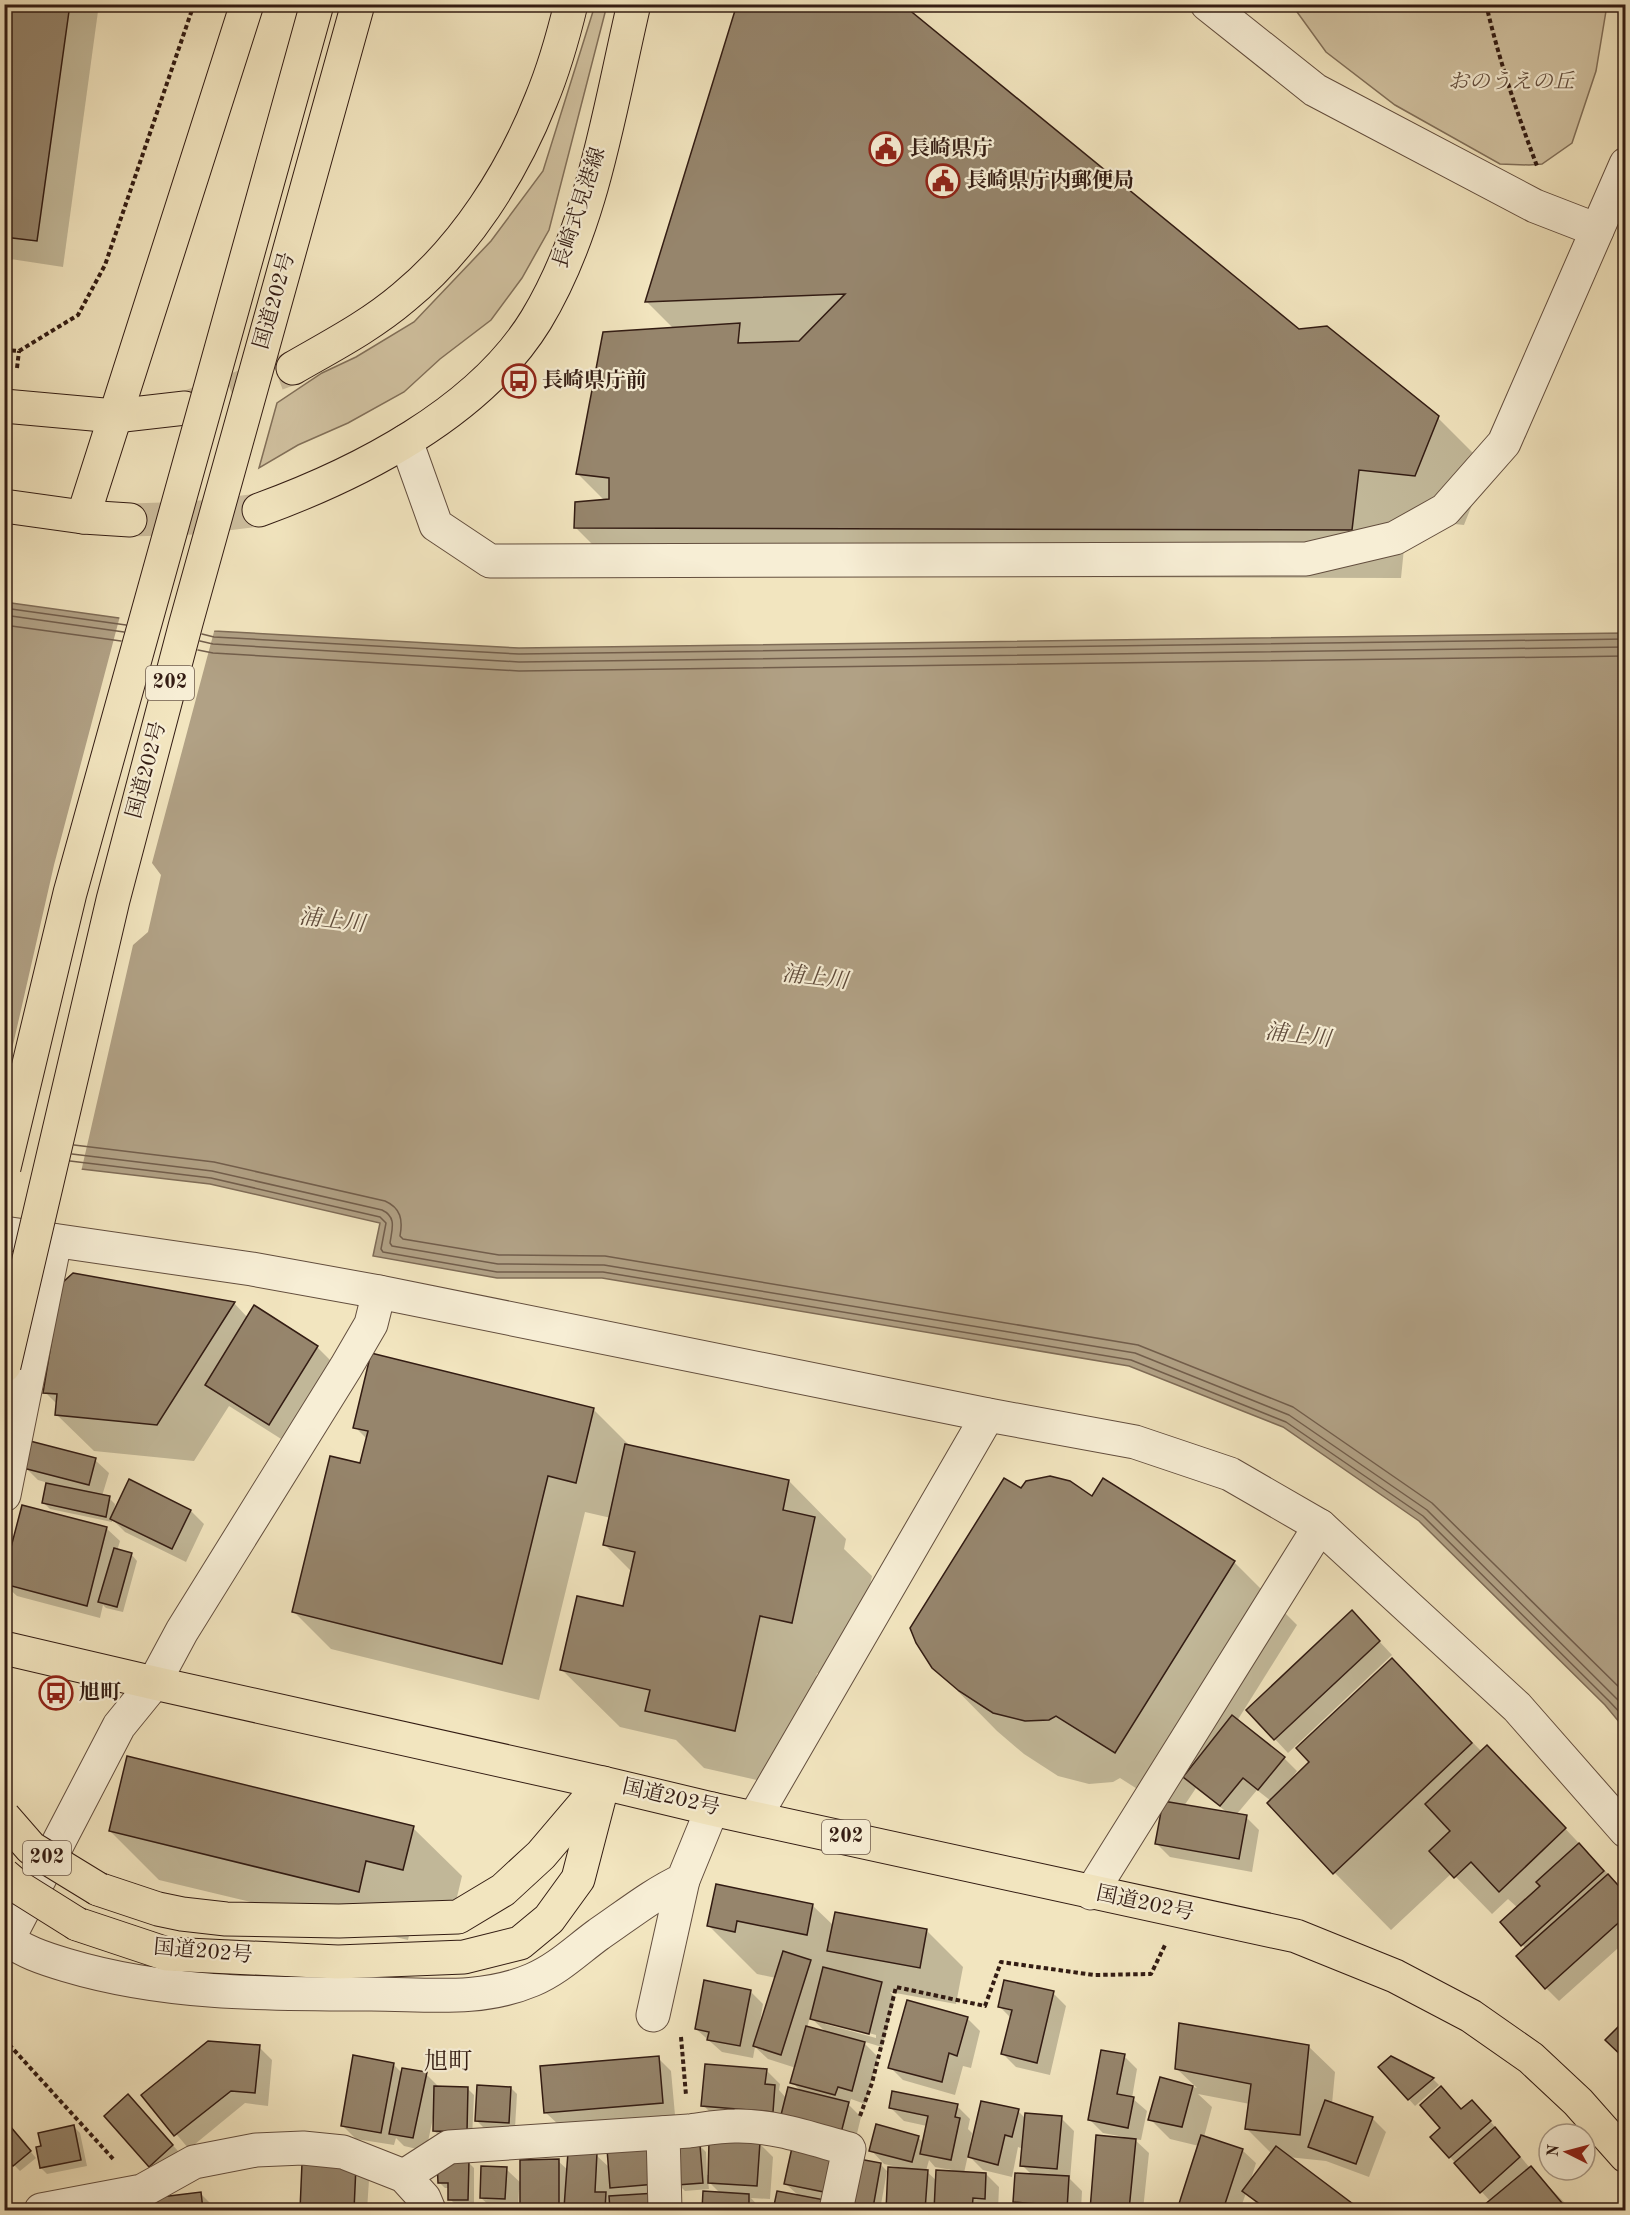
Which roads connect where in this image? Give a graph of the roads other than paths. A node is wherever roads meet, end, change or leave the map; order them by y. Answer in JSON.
{"nodes":[{"id":1,"x":247,"y":4,"type":"edge"},
{"id":2,"x":317,"y":4,"type":"edge"},
{"id":3,"x":358,"y":4,"type":"edge"},
{"id":4,"x":571,"y":4,"type":"edge"},
{"id":5,"x":634,"y":4,"type":"edge"},
{"id":6,"x":1207,"y":4,"type":"edge"},
{"id":7,"x":1626,"y":164,"type":"edge"},
{"id":8,"x":1597,"y":230,"type":"junction"},
{"id":9,"x":293,"y":368,"type":"tunnel mouth"},
{"id":10,"x":185,"y":408,"type":"tunnel mouth"},
{"id":11,"x":115,"y":416,"type":"junction"},
{"id":12,"x":6,"y":422,"type":"edge"},
{"id":13,"x":406,"y":441,"type":"junction"},
{"id":14,"x":4,"y":506,"type":"edge"},
{"id":15,"x":259,"y":510,"type":"tunnel mouth"},
{"id":16,"x":83,"y":517,"type":"junction"},
{"id":17,"x":129,"y":520,"type":"tunnel mouth"},
{"id":18,"x":4,"y":1168,"type":"edge"},
{"id":19,"x":4,"y":1233,"type":"edge"},
{"id":20,"x":55,"y":1241,"type":"junction"},
{"id":21,"x":379,"y":1292,"type":"junction"},
{"id":22,"x":4,"y":1366,"type":"edge"},
{"id":23,"x":988,"y":1415,"type":"junction"},
{"id":24,"x":4,"y":1495,"type":"edge"},
{"id":25,"x":1320,"y":1526,"type":"junction"},
{"id":26,"x":4,"y":1648,"type":"edge"},
{"id":27,"x":154,"y":1683,"type":"junction"},
{"id":28,"x":603,"y":1782,"type":"junction"},
{"id":29,"x":712,"y":1809,"type":"junction"},
{"id":30,"x":4,"y":1817,"type":"edge"},
{"id":31,"x":755,"y":1817,"type":"junction"},
{"id":32,"x":1626,"y":1831,"type":"edge"},
{"id":33,"x":4,"y":1875,"type":"edge"},
{"id":34,"x":683,"y":1880,"type":"junction"},
{"id":35,"x":1091,"y":1893,"type":"junction"},
{"id":36,"x":6,"y":1941,"type":"edge"},
{"id":37,"x":653,"y":2015,"type":"dead end"},
{"id":38,"x":663,"y":2133,"type":"junction"},
{"id":39,"x":1626,"y":2156,"type":"edge"},
{"id":40,"x":404,"y":2176,"type":"junction"},
{"id":41,"x":143,"y":2201,"type":"edge"},
{"id":42,"x":41,"y":2211,"type":"edge"},
{"id":43,"x":429,"y":2211,"type":"edge"},
{"id":44,"x":665,"y":2211,"type":"edge"},
{"id":45,"x":836,"y":2211,"type":"edge"}],
"edges":[{"from":1,"to":11,"type":"main road"},
{"from":2,"to":18,"type":"main road","name":"国道202号","number":"202","bridge":true},
{"from":3,"to":22,"type":"main road","name":"国道202号","number":"202","bridge":true},
{"from":4,"to":9,"type":"main road"},
{"from":5,"to":13,"type":"main road","name":"長崎式見港線"},
{"from":6,"to":8,"type":"street"},
{"from":7,"to":8,"type":"street"},
{"from":8,"to":13,"type":"street"},
{"from":10,"to":11,"type":"main road"},
{"from":11,"to":12,"type":"main road"},
{"from":11,"to":16,"type":"main road"},
{"from":13,"to":15,"type":"main road","name":"長崎式見港線"},
{"from":14,"to":16,"type":"main road"},
{"from":16,"to":17,"type":"main road"},
{"from":19,"to":20,"type":"street"},
{"from":20,"to":21,"type":"street"},
{"from":20,"to":24,"type":"street"},
{"from":21,"to":23,"type":"street"},
{"from":21,"to":27,"type":"street"},
{"from":23,"to":25,"type":"street"},
{"from":23,"to":31,"type":"street"},
{"from":25,"to":32,"type":"street"},
{"from":25,"to":35,"type":"street"},
{"from":26,"to":27,"type":"main road","name":"国道202号","number":"202"},
{"from":27,"to":28,"type":"main road","name":"国道202号","number":"202"},
{"from":27,"to":36,"type":"street"},
{"from":28,"to":29,"type":"main road","name":"国道202号","number":"202"},
{"from":28,"to":30,"type":"main road","name":"国道202号","number":"202","bridge":true},
{"from":28,"to":33,"type":"main road","name":"国道202号","number":"202","bridge":true},
{"from":29,"to":31,"type":"main road","name":"国道202号","number":"202"},
{"from":29,"to":34,"type":"street"},
{"from":31,"to":35,"type":"main road","name":"国道202号","number":"202"},
{"from":34,"to":36,"type":"street"},
{"from":34,"to":37,"type":"street"},
{"from":35,"to":39,"type":"main road","name":"国道202号","number":"202"},
{"from":38,"to":40,"type":"street"},
{"from":38,"to":44,"type":"street"},
{"from":38,"to":45,"type":"street"},
{"from":40,"to":41,"type":"street"},
{"from":40,"to":43,"type":"street"},
{"from":41,"to":42,"type":"street"}]}
